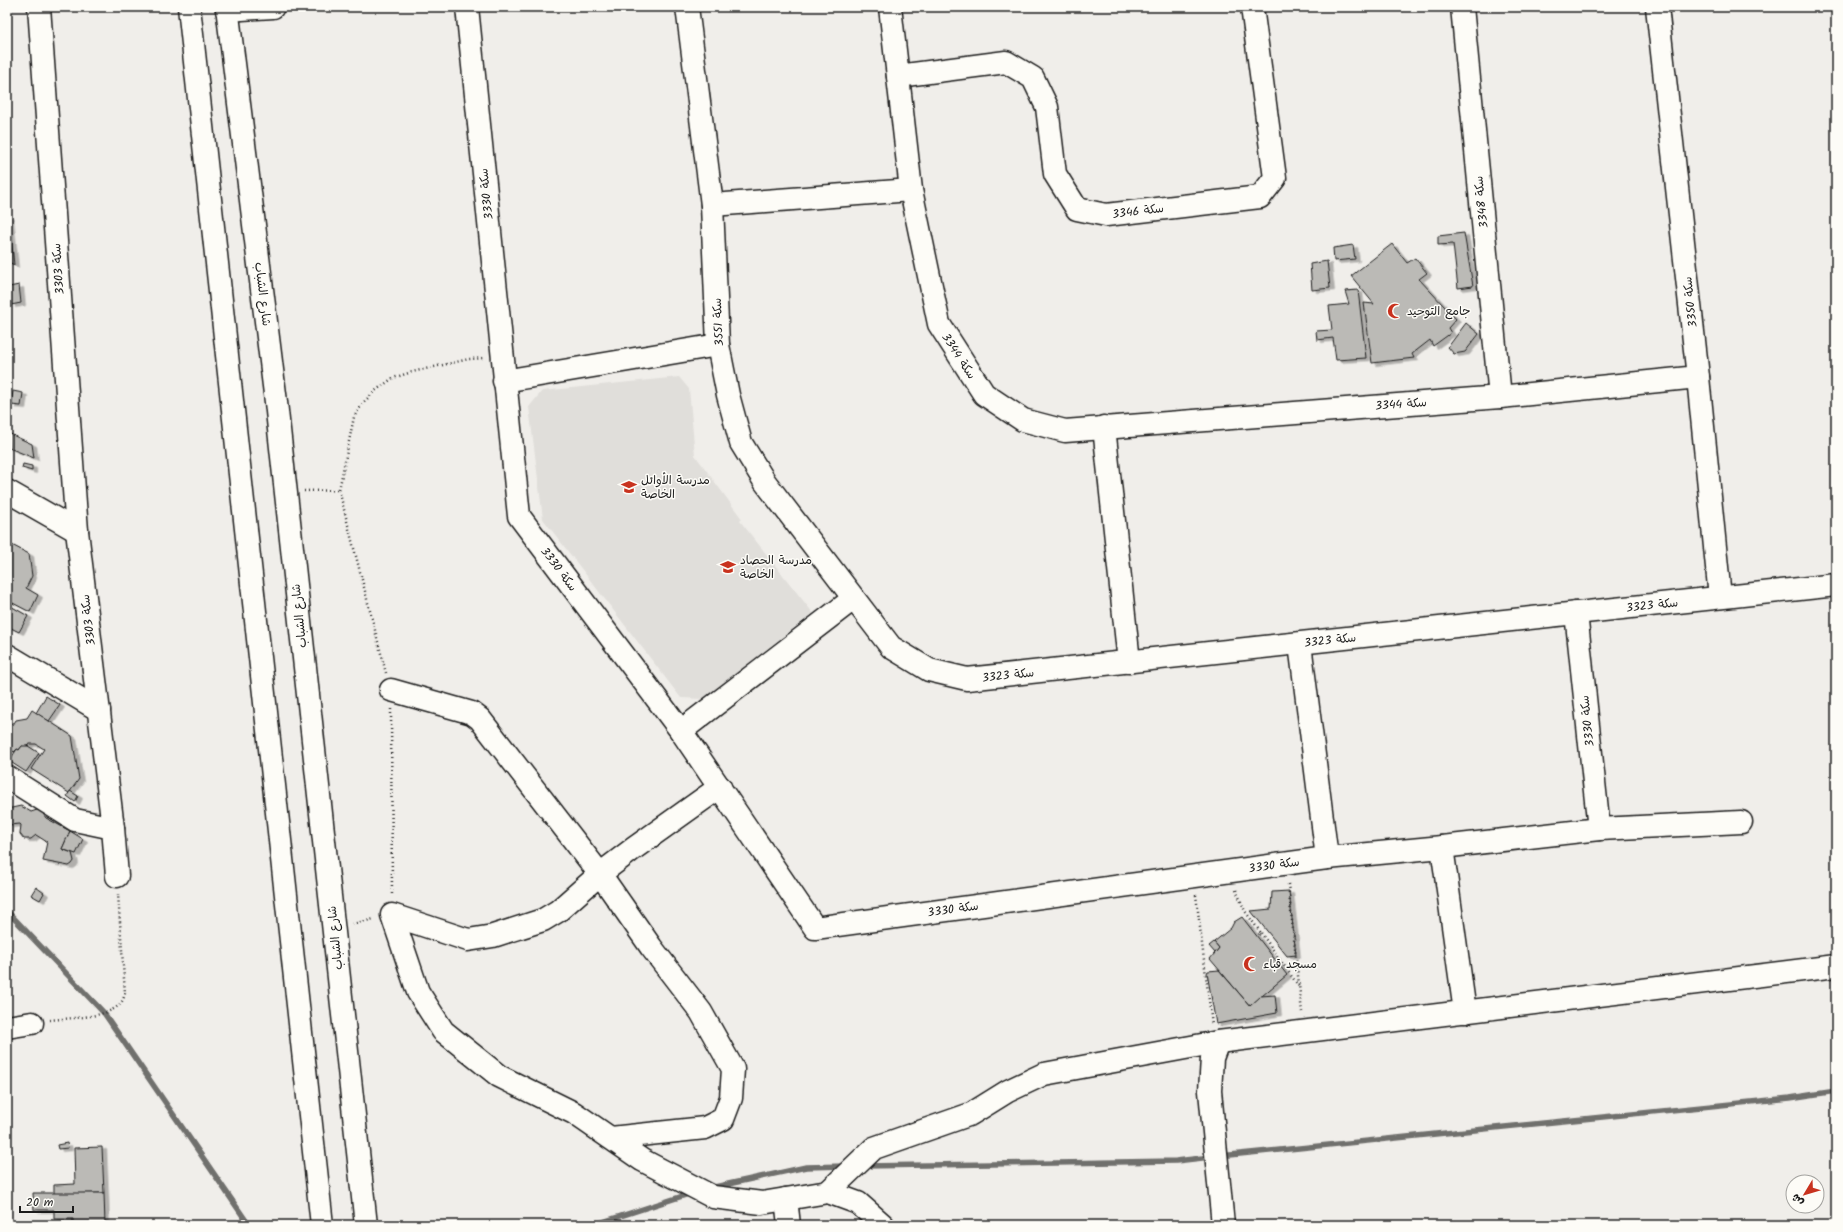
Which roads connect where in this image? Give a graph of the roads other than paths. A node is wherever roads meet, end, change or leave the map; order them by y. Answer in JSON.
{"nodes":[{"id":1,"x":39,"y":7,"type":"edge"},
{"id":2,"x":189,"y":7,"type":"edge"},
{"id":3,"x":273,"y":7,"type":"edge"},
{"id":4,"x":467,"y":7,"type":"edge"},
{"id":5,"x":687,"y":7,"type":"edge"},
{"id":6,"x":890,"y":7,"type":"edge"},
{"id":7,"x":1252,"y":7,"type":"edge"},
{"id":8,"x":1462,"y":7,"type":"edge"},
{"id":9,"x":1657,"y":7,"type":"edge"},
{"id":10,"x":227,"y":8,"type":"edge"},
{"id":11,"x":898,"y":76,"type":"junction"},
{"id":12,"x":911,"y":190,"type":"junction"},
{"id":13,"x":712,"y":205,"type":"junction"},
{"id":14,"x":718,"y":345,"type":"junction"},
{"id":15,"x":503,"y":371,"type":"junction"},
{"id":16,"x":1698,"y":377,"type":"junction"},
{"id":17,"x":1500,"y":397,"type":"junction"},
{"id":18,"x":1104,"y":427,"type":"junction"},
{"id":19,"x":7,"y":491,"type":"edge"},
{"id":20,"x":77,"y":531,"type":"junction"},
{"id":21,"x":1836,"y":585,"type":"edge"},
{"id":22,"x":1720,"y":597,"type":"junction"},
{"id":23,"x":853,"y":599,"type":"junction"},
{"id":24,"x":1576,"y":613,"type":"junction"},
{"id":25,"x":1300,"y":644,"type":"junction"},
{"id":26,"x":7,"y":655,"type":"edge"},
{"id":27,"x":1129,"y":662,"type":"junction"},
{"id":28,"x":391,"y":690,"type":"road end"},
{"id":29,"x":99,"y":710,"type":"junction"},
{"id":30,"x":681,"y":731,"type":"junction"},
{"id":31,"x":7,"y":777,"type":"edge"},
{"id":32,"x":720,"y":787,"type":"junction"},
{"id":33,"x":1741,"y":822,"type":"dead end"},
{"id":34,"x":113,"y":828,"type":"junction"},
{"id":35,"x":1599,"y":829,"type":"junction"},
{"id":36,"x":1442,"y":847,"type":"junction"},
{"id":37,"x":1327,"y":858,"type":"junction"},
{"id":38,"x":600,"y":874,"type":"junction"},
{"id":39,"x":117,"y":876,"type":"road end"},
{"id":40,"x":1836,"y":966,"type":"edge"},
{"id":41,"x":1465,"y":1012,"type":"junction"},
{"id":42,"x":32,"y":1023,"type":"road end"},
{"id":43,"x":7,"y":1027,"type":"edge"},
{"id":44,"x":1218,"y":1042,"type":"junction"},
{"id":45,"x":610,"y":1138,"type":"junction"},
{"id":46,"x":828,"y":1192,"type":"junction"},
{"id":47,"x":786,"y":1199,"type":"junction"},
{"id":48,"x":322,"y":1225,"type":"edge"},
{"id":49,"x":366,"y":1225,"type":"edge"},
{"id":50,"x":788,"y":1225,"type":"edge"},
{"id":51,"x":883,"y":1225,"type":"edge"},
{"id":52,"x":1223,"y":1225,"type":"edge"}],
"edges":[{"from":1,"to":20,"type":"street","name":"سكة 3303"},
{"from":2,"to":48,"type":"street"},
{"from":3,"to":10,"type":"street"},
{"from":4,"to":15,"type":"street","name":"سكة 3330"},
{"from":5,"to":13,"type":"street","name":"سكة 3551"},
{"from":6,"to":11,"type":"street","name":"سكة 3344"},
{"from":7,"to":11,"type":"street","name":"سكة 3346"},
{"from":8,"to":17,"type":"street","name":"سكة 3348"},
{"from":9,"to":16,"type":"street","name":"سكة 3350"},
{"from":10,"to":49,"type":"street","name":"شارع الشباب"},
{"from":11,"to":12,"type":"street","name":"سكة 3344"},
{"from":12,"to":13,"type":"street"},
{"from":12,"to":18,"type":"street","name":"سكة 3344"},
{"from":13,"to":14,"type":"street","name":"سكة 3551"},
{"from":14,"to":15,"type":"street"},
{"from":14,"to":23,"type":"street","name":"سكة 3551"},
{"from":15,"to":30,"type":"street","name":"سكة 3330"},
{"from":16,"to":17,"type":"street","name":"سكة 3344"},
{"from":16,"to":22,"type":"street","name":"سكة 3350"},
{"from":17,"to":18,"type":"street","name":"سكة 3344"},
{"from":18,"to":27,"type":"street"},
{"from":19,"to":20,"type":"street"},
{"from":20,"to":29,"type":"street","name":"سكة 3303"},
{"from":21,"to":22,"type":"street","name":"سكة 3323"},
{"from":22,"to":24,"type":"street","name":"سكة 3323"},
{"from":23,"to":27,"type":"street","name":"سكة 3323"},
{"from":23,"to":30,"type":"street"},
{"from":24,"to":25,"type":"street","name":"سكة 3323"},
{"from":24,"to":35,"type":"street","name":"سكة 3330"},
{"from":25,"to":27,"type":"street","name":"سكة 3323"},
{"from":25,"to":37,"type":"street"},
{"from":26,"to":29,"type":"street"},
{"from":28,"to":38,"type":"street"},
{"from":29,"to":34,"type":"street","name":"سكة 3303"},
{"from":30,"to":32,"type":"street","name":"سكة 3330"},
{"from":31,"to":34,"type":"street"},
{"from":32,"to":37,"type":"street","name":"سكة 3330"},
{"from":32,"to":38,"type":"street"},
{"from":33,"to":35,"type":"street","name":"سكة 3330"},
{"from":34,"to":39,"type":"street","name":"سكة 3303"},
{"from":35,"to":36,"type":"street","name":"سكة 3330"},
{"from":36,"to":37,"type":"street","name":"سكة 3330"},
{"from":36,"to":41,"type":"street"},
{"from":38,"to":45,"type":"street"},
{"from":38,"to":45,"type":"street"},
{"from":40,"to":41,"type":"street"},
{"from":41,"to":44,"type":"street"},
{"from":42,"to":43,"type":"street"},
{"from":44,"to":46,"type":"street"},
{"from":44,"to":52,"type":"street"},
{"from":45,"to":47,"type":"street"},
{"from":46,"to":47,"type":"street"},
{"from":46,"to":51,"type":"street"},
{"from":47,"to":50,"type":"street"}]}
